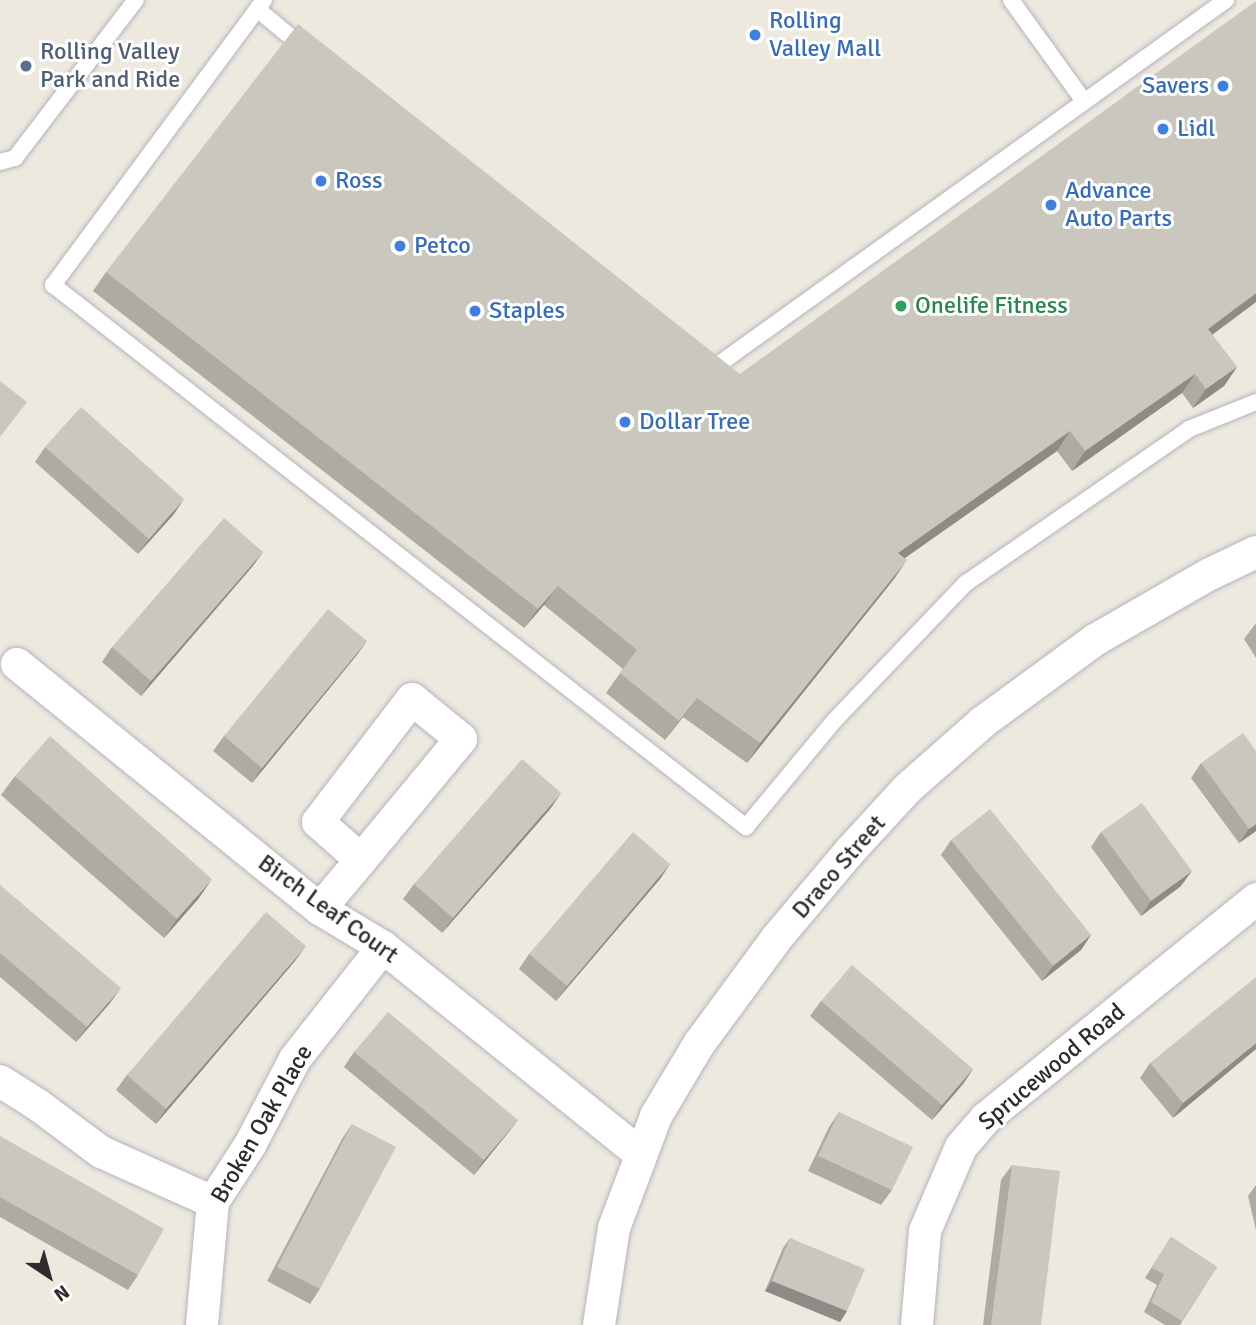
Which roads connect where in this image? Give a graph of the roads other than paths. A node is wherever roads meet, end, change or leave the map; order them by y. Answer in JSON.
{"nodes":[{"id":1,"x":136,"y":0,"type":"edge"},
{"id":2,"x":1011,"y":0,"type":"edge"},
{"id":3,"x":1226,"y":0,"type":"edge"},
{"id":4,"x":260,"y":5,"type":"edge"},
{"id":5,"x":314,"y":55,"type":"edge"},
{"id":6,"x":1083,"y":100,"type":"junction"},
{"id":7,"x":0,"y":162,"type":"edge"},
{"id":8,"x":698,"y":364,"type":"edge"},
{"id":9,"x":1256,"y":402,"type":"edge"},
{"id":10,"x":1256,"y":552,"type":"edge"},
{"id":11,"x":17,"y":664,"type":"dead end"},
{"id":12,"x":361,"y":860,"type":"junction"},
{"id":13,"x":1256,"y":899,"type":"edge"},
{"id":14,"x":320,"y":909,"type":"junction"},
{"id":15,"x":383,"y":947,"type":"junction"},
{"id":16,"x":0,"y":1081,"type":"edge"},
{"id":17,"x":640,"y":1154,"type":"junction"},
{"id":18,"x":213,"y":1202,"type":"junction"},
{"id":19,"x":202,"y":1325,"type":"edge"},
{"id":20,"x":599,"y":1325,"type":"edge"},
{"id":21,"x":918,"y":1325,"type":"edge"}],
"edges":[{"from":1,"to":7,"type":"lane"},
{"from":2,"to":6,"type":"lane"},
{"from":3,"to":6,"type":"lane"},
{"from":4,"to":5,"type":"lane"},
{"from":4,"to":9,"type":"lane"},
{"from":6,"to":8,"type":"lane"},
{"from":10,"to":17,"type":"street","name":"Draco Street"},
{"from":11,"to":14,"type":"street","name":"Birch Leaf Court"},
{"from":12,"to":12,"type":"street"},
{"from":12,"to":14,"type":"street"},
{"from":13,"to":21,"type":"street","name":"Sprucewood Road"},
{"from":14,"to":15,"type":"street","name":"Birch Leaf Court"},
{"from":15,"to":17,"type":"street","name":"Birch Leaf Court"},
{"from":15,"to":18,"type":"street","name":"Broken Oak Place"},
{"from":16,"to":18,"type":"street"},
{"from":17,"to":20,"type":"street","name":"Draco Street"},
{"from":18,"to":19,"type":"street","name":"Broken Oak Place"}]}
